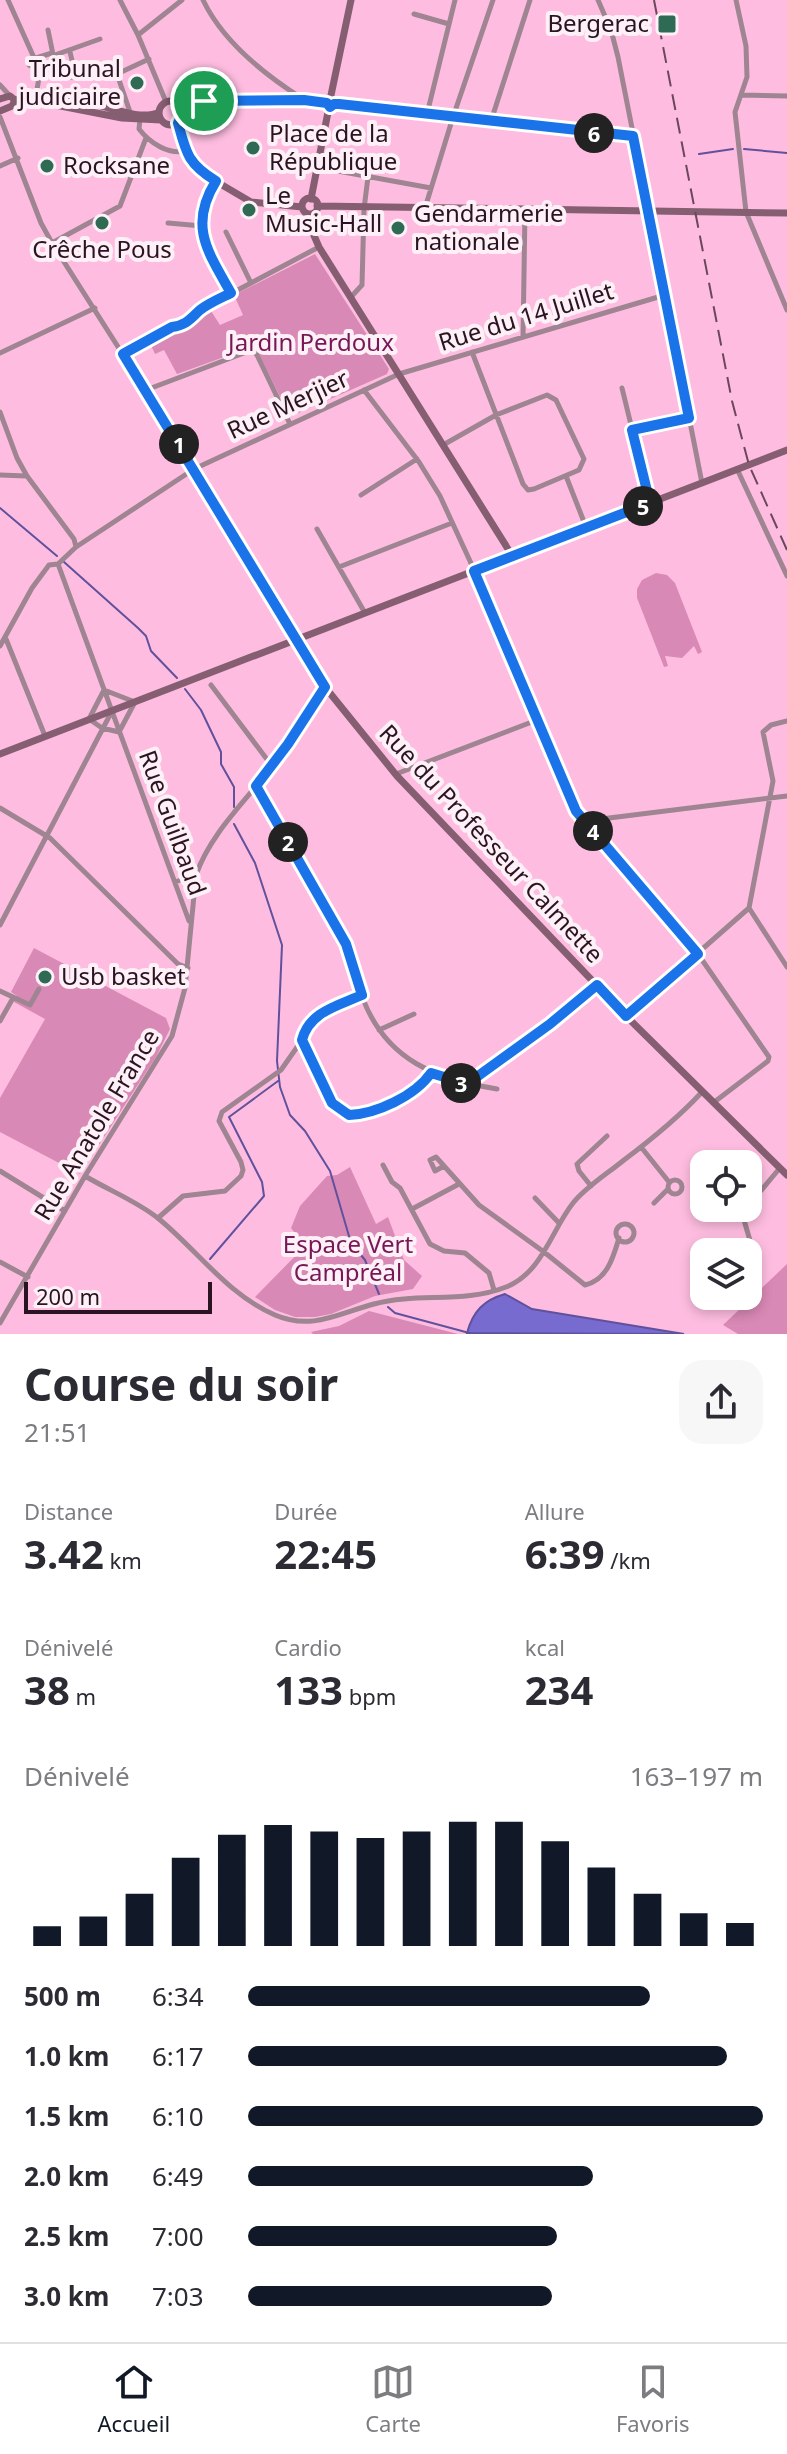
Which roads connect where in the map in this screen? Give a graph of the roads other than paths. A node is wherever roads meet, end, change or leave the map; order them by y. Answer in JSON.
{"nodes":[{"id":1,"x":7,"y":0,"type":"edge"},
{"id":2,"x":120,"y":0,"type":"edge"},
{"id":3,"x":182,"y":0,"type":"edge"},
{"id":4,"x":203,"y":0,"type":"edge"},
{"id":5,"x":351,"y":0,"type":"edge"},
{"id":6,"x":455,"y":0,"type":"edge"},
{"id":7,"x":493,"y":0,"type":"edge"},
{"id":8,"x":530,"y":0,"type":"edge"},
{"id":9,"x":598,"y":0,"type":"edge"},
{"id":10,"x":736,"y":0,"type":"edge"},
{"id":11,"x":0,"y":3,"type":"edge"},
{"id":12,"x":414,"y":14,"type":"dead end"},
{"id":13,"x":449,"y":24,"type":"junction"},
{"id":14,"x":48,"y":30,"type":"dead end"},
{"id":15,"x":138,"y":35,"type":"junction"},
{"id":16,"x":100,"y":39,"type":"dead end"},
{"id":17,"x":70,"y":52,"type":"junction"},
{"id":18,"x":53,"y":54,"type":"junction"},
{"id":19,"x":36,"y":58,"type":"junction"},
{"id":20,"x":149,"y":59,"type":"junction"},
{"id":21,"x":29,"y":65,"type":"dead end"},
{"id":22,"x":40,"y":71,"type":"junction"},
{"id":23,"x":57,"y":74,"type":"junction"},
{"id":24,"x":117,"y":74,"type":"junction"},
{"id":25,"x":76,"y":77,"type":"junction"},
{"id":26,"x":0,"y":85,"type":"edge"},
{"id":27,"x":742,"y":95,"type":"junction"},
{"id":28,"x":36,"y":96,"type":"junction"},
{"id":29,"x":787,"y":96,"type":"edge"},
{"id":30,"x":0,"y":99,"type":"edge"},
{"id":31,"x":13,"y":100,"type":"junction"},
{"id":32,"x":304,"y":100,"type":"junction"},
{"id":33,"x":166,"y":102,"type":"junction"},
{"id":34,"x":330,"y":103,"type":"junction"},
{"id":35,"x":182,"y":107,"type":"junction"},
{"id":36,"x":0,"y":111,"type":"edge"},
{"id":37,"x":130,"y":112,"type":"junction"},
{"id":38,"x":427,"y":114,"type":"junction"},
{"id":39,"x":160,"y":116,"type":"junction"},
{"id":40,"x":0,"y":117,"type":"edge"},
{"id":41,"x":453,"y":117,"type":"junction"},
{"id":42,"x":140,"y":119,"type":"junction"},
{"id":43,"x":490,"y":121,"type":"junction"},
{"id":44,"x":174,"y":124,"type":"junction"},
{"id":45,"x":633,"y":136,"type":"junction"},
{"id":46,"x":146,"y":138,"type":"junction"},
{"id":47,"x":186,"y":151,"type":"junction"},
{"id":48,"x":18,"y":158,"type":"junction"},
{"id":49,"x":0,"y":166,"type":"edge"},
{"id":50,"x":315,"y":167,"type":"junction"},
{"id":51,"x":368,"y":177,"type":"junction"},
{"id":52,"x":216,"y":181,"type":"junction"},
{"id":53,"x":431,"y":188,"type":"junction"},
{"id":54,"x":311,"y":199,"type":"junction"},
{"id":55,"x":317,"y":206,"type":"junction"},
{"id":56,"x":302,"y":207,"type":"junction"},
{"id":57,"x":364,"y":209,"type":"junction"},
{"id":58,"x":425,"y":209,"type":"junction"},
{"id":59,"x":525,"y":210,"type":"junction"},
{"id":60,"x":648,"y":211,"type":"junction"},
{"id":61,"x":746,"y":212,"type":"junction"},
{"id":62,"x":787,"y":213,"type":"edge"},
{"id":63,"x":308,"y":214,"type":"junction"},
{"id":64,"x":168,"y":223,"type":"dead end"},
{"id":65,"x":202,"y":226,"type":"junction"},
{"id":66,"x":226,"y":232,"type":"dead end"},
{"id":67,"x":52,"y":243,"type":"junction"},
{"id":68,"x":319,"y":247,"type":"junction"},
{"id":69,"x":251,"y":283,"type":"junction"},
{"id":70,"x":231,"y":293,"type":"junction"},
{"id":71,"x":665,"y":295,"type":"junction"},
{"id":72,"x":351,"y":297,"type":"junction"},
{"id":73,"x":95,"y":308,"type":"junction"},
{"id":74,"x":787,"y":310,"type":"edge"},
{"id":75,"x":523,"y":337,"type":"junction"},
{"id":76,"x":472,"y":352,"type":"junction"},
{"id":77,"x":0,"y":353,"type":"edge"},
{"id":78,"x":123,"y":354,"type":"junction"},
{"id":79,"x":399,"y":374,"type":"junction"},
{"id":80,"x":622,"y":388,"type":"dead end"},
{"id":81,"x":146,"y":390,"type":"junction"},
{"id":82,"x":364,"y":390,"type":"junction"},
{"id":83,"x":0,"y":412,"type":"edge"},
{"id":84,"x":496,"y":415,"type":"junction"},
{"id":85,"x":689,"y":418,"type":"junction"},
{"id":86,"x":290,"y":424,"type":"junction"},
{"id":87,"x":632,"y":430,"type":"junction"},
{"id":88,"x":443,"y":445,"type":"junction"},
{"id":89,"x":787,"y":450,"type":"edge"},
{"id":90,"x":17,"y":458,"type":"junction"},
{"id":91,"x":417,"y":459,"type":"junction"},
{"id":92,"x":194,"y":469,"type":"junction"},
{"id":93,"x":737,"y":469,"type":"junction"},
{"id":94,"x":9,"y":474,"type":"junction"},
{"id":95,"x":0,"y":475,"type":"edge"},
{"id":96,"x":27,"y":476,"type":"junction"},
{"id":97,"x":566,"y":476,"type":"junction"},
{"id":98,"x":702,"y":483,"type":"junction"},
{"id":99,"x":361,"y":495,"type":"dead end"},
{"id":100,"x":650,"y":503,"type":"junction"},
{"id":101,"x":452,"y":523,"type":"junction"},
{"id":102,"x":586,"y":528,"type":"junction"},
{"id":103,"x":317,"y":529,"type":"dead end"},
{"id":104,"x":76,"y":547,"type":"junction"},
{"id":105,"x":513,"y":557,"type":"junction"},
{"id":106,"x":58,"y":564,"type":"junction"},
{"id":107,"x":339,"y":567,"type":"junction"},
{"id":108,"x":474,"y":571,"type":"junction"},
{"id":109,"x":787,"y":576,"type":"edge"},
{"id":110,"x":365,"y":613,"type":"junction"},
{"id":111,"x":5,"y":638,"type":"junction"},
{"id":112,"x":296,"y":641,"type":"junction"},
{"id":113,"x":0,"y":646,"type":"edge"},
{"id":114,"x":211,"y":685,"type":"dead end"},
{"id":115,"x":325,"y":687,"type":"junction"},
{"id":116,"x":104,"y":690,"type":"junction"},
{"id":117,"x":135,"y":702,"type":"junction"},
{"id":118,"x":112,"y":711,"type":"junction"},
{"id":119,"x":89,"y":719,"type":"junction"},
{"id":120,"x":537,"y":720,"type":"junction"},
{"id":121,"x":787,"y":721,"type":"edge"},
{"id":122,"x":102,"y":728,"type":"junction"},
{"id":123,"x":119,"y":732,"type":"junction"},
{"id":124,"x":45,"y":736,"type":"junction"},
{"id":125,"x":0,"y":754,"type":"edge"},
{"id":126,"x":272,"y":766,"type":"junction"},
{"id":127,"x":396,"y":774,"type":"junction"},
{"id":128,"x":256,"y":786,"type":"junction"},
{"id":129,"x":787,"y":796,"type":"edge"},
{"id":130,"x":770,"y":798,"type":"junction"},
{"id":131,"x":0,"y":808,"type":"edge"},
{"id":132,"x":584,"y":822,"type":"junction"},
{"id":133,"x":47,"y":836,"type":"junction"},
{"id":134,"x":196,"y":875,"type":"junction"},
{"id":135,"x":175,"y":882,"type":"junction"},
{"id":136,"x":749,"y":908,"type":"junction"},
{"id":137,"x":0,"y":925,"type":"edge"},
{"id":138,"x":191,"y":926,"type":"junction"},
{"id":139,"x":698,"y":954,"type":"junction"},
{"id":140,"x":787,"y":967,"type":"edge"},
{"id":141,"x":188,"y":968,"type":"junction"},
{"id":142,"x":597,"y":985,"type":"junction"},
{"id":143,"x":39,"y":989,"type":"dead end"},
{"id":144,"x":0,"y":991,"type":"edge"},
{"id":145,"x":362,"y":995,"type":"junction"},
{"id":146,"x":13,"y":997,"type":"junction"},
{"id":147,"x":414,"y":1014,"type":"dead end"},
{"id":148,"x":626,"y":1016,"type":"junction"},
{"id":149,"x":0,"y":1021,"type":"edge"},
{"id":150,"x":379,"y":1030,"type":"junction"},
{"id":151,"x":302,"y":1040,"type":"junction"},
{"id":152,"x":431,"y":1073,"type":"junction"},
{"id":153,"x":467,"y":1084,"type":"junction"},
{"id":154,"x":497,"y":1089,"type":"dead end"},
{"id":155,"x":702,"y":1092,"type":"junction"},
{"id":156,"x":713,"y":1103,"type":"junction"},
{"id":157,"x":607,"y":1136,"type":"dead end"},
{"id":158,"x":641,"y":1147,"type":"junction"},
{"id":159,"x":383,"y":1165,"type":"dead end"},
{"id":160,"x":444,"y":1166,"type":"dead end"},
{"id":161,"x":779,"y":1169,"type":"junction"},
{"id":162,"x":0,"y":1171,"type":"edge"},
{"id":163,"x":787,"y":1175,"type":"edge"},
{"id":164,"x":85,"y":1176,"type":"junction"},
{"id":165,"x":459,"y":1184,"type":"junction"},
{"id":166,"x":591,"y":1186,"type":"junction"},
{"id":167,"x":762,"y":1189,"type":"edge"},
{"id":168,"x":535,"y":1198,"type":"dead end"},
{"id":169,"x":654,"y":1203,"type":"dead end"},
{"id":170,"x":412,"y":1209,"type":"junction"},
{"id":171,"x":65,"y":1211,"type":"junction"},
{"id":172,"x":158,"y":1218,"type":"junction"},
{"id":173,"x":559,"y":1223,"type":"junction"},
{"id":174,"x":619,"y":1238,"type":"dead end"},
{"id":175,"x":544,"y":1252,"type":"junction"},
{"id":176,"x":0,"y":1262,"type":"edge"},
{"id":177,"x":28,"y":1277,"type":"junction"},
{"id":178,"x":494,"y":1291,"type":"junction"},
{"id":179,"x":0,"y":1323,"type":"edge"}],
"edges":[{"from":1,"to":11,"type":"street"},
{"from":1,"to":19,"type":"street"},
{"from":2,"to":15,"type":"street"},
{"from":3,"to":15,"type":"street"},
{"from":4,"to":32,"type":"street"},
{"from":5,"to":34,"type":"main road"},
{"from":6,"to":13,"type":"street"},
{"from":7,"to":41,"type":"street"},
{"from":8,"to":43,"type":"street"},
{"from":9,"to":45,"type":"street"},
{"from":10,"to":27,"type":"street"},
{"from":12,"to":13,"type":"street"},
{"from":13,"to":38,"type":"street"},
{"from":14,"to":18,"type":"street"},
{"from":15,"to":20,"type":"street"},
{"from":16,"to":17,"type":"street"},
{"from":17,"to":18,"type":"street"},
{"from":17,"to":25,"type":"street"},
{"from":18,"to":19,"type":"street"},
{"from":18,"to":23,"type":"street"},
{"from":19,"to":22,"type":"street"},
{"from":20,"to":24,"type":"street"},
{"from":20,"to":33,"type":"street"},
{"from":21,"to":22,"type":"street"},
{"from":22,"to":23,"type":"street"},
{"from":22,"to":28,"type":"street"},
{"from":23,"to":25,"type":"street"},
{"from":24,"to":25,"type":"street"},
{"from":24,"to":37,"type":"street"},
{"from":26,"to":31,"type":"street"},
{"from":27,"to":29,"type":"street"},
{"from":27,"to":61,"type":"street"},
{"from":28,"to":31,"type":"main road"},
{"from":28,"to":37,"type":"main road"},
{"from":30,"to":31,"type":"main road"},
{"from":31,"to":36,"type":"main road"},
{"from":31,"to":42,"type":"main road"},
{"from":32,"to":34,"type":"street"},
{"from":32,"to":35,"type":"street"},
{"from":33,"to":35,"type":"main road"},
{"from":33,"to":39,"type":"main road"},
{"from":34,"to":38,"type":"street"},
{"from":34,"to":50,"type":"main road"},
{"from":35,"to":44,"type":"main road"},
{"from":37,"to":39,"type":"main road"},
{"from":38,"to":41,"type":"street"},
{"from":39,"to":42,"type":"main road"},
{"from":39,"to":44,"type":"main road"},
{"from":40,"to":48,"type":"street"},
{"from":41,"to":43,"type":"street"},
{"from":41,"to":53,"type":"street"},
{"from":42,"to":46,"type":"street"},
{"from":43,"to":45,"type":"street"},
{"from":44,"to":47,"type":"main road"},
{"from":45,"to":60,"type":"street"},
{"from":46,"to":47,"type":"street"},
{"from":46,"to":67,"type":"street"},
{"from":47,"to":52,"type":"main road"},
{"from":48,"to":49,"type":"street"},
{"from":48,"to":67,"type":"street"},
{"from":50,"to":51,"type":"street"},
{"from":50,"to":54,"type":"main road"},
{"from":51,"to":53,"type":"street"},
{"from":51,"to":57,"type":"street"},
{"from":52,"to":56,"type":"main road"},
{"from":52,"to":65,"type":"street"},
{"from":53,"to":58,"type":"street"},
{"from":54,"to":55,"type":"main road"},
{"from":54,"to":56,"type":"main road"},
{"from":55,"to":57,"type":"main road"},
{"from":55,"to":63,"type":"main road"},
{"from":56,"to":63,"type":"main road"},
{"from":57,"to":58,"type":"main road"},
{"from":57,"to":72,"type":"street"},
{"from":58,"to":59,"type":"main road"},
{"from":59,"to":60,"type":"main road"},
{"from":59,"to":75,"type":"street"},
{"from":60,"to":61,"type":"main road"},
{"from":60,"to":71,"type":"street"},
{"from":61,"to":62,"type":"main road"},
{"from":61,"to":74,"type":"street"},
{"from":63,"to":68,"type":"main road"},
{"from":64,"to":65,"type":"street"},
{"from":65,"to":70,"type":"street"},
{"from":66,"to":69,"type":"street"},
{"from":67,"to":73,"type":"street"},
{"from":68,"to":69,"type":"street"},
{"from":68,"to":72,"type":"main road"},
{"from":69,"to":70,"type":"street"},
{"from":70,"to":78,"type":"street"},
{"from":71,"to":75,"type":"street","name":"Rue du 14 Juillet"},
{"from":71,"to":85,"type":"street"},
{"from":72,"to":79,"type":"main road"},
{"from":73,"to":77,"type":"street"},
{"from":73,"to":78,"type":"street"},
{"from":75,"to":76,"type":"street","name":"Rue du 14 Juillet"},
{"from":76,"to":79,"type":"street","name":"Rue du 14 Juillet"},
{"from":76,"to":84,"type":"street"},
{"from":78,"to":81,"type":"street"},
{"from":79,"to":82,"type":"street","name":"Rue Merjier"},
{"from":79,"to":88,"type":"main road"},
{"from":80,"to":87,"type":"street"},
{"from":81,"to":86,"type":"street"},
{"from":81,"to":92,"type":"street"},
{"from":82,"to":86,"type":"street","name":"Rue Merjier"},
{"from":82,"to":91,"type":"street"},
{"from":83,"to":90,"type":"street"},
{"from":84,"to":88,"type":"street"},
{"from":84,"to":97,"type":"street"},
{"from":84,"to":97,"type":"street"},
{"from":85,"to":87,"type":"street"},
{"from":85,"to":98,"type":"street"},
{"from":86,"to":92,"type":"street","name":"Rue Merjier"},
{"from":87,"to":100,"type":"street"},
{"from":88,"to":105,"type":"main road"},
{"from":89,"to":93,"type":"main road"},
{"from":90,"to":94,"type":"street"},
{"from":90,"to":96,"type":"street"},
{"from":91,"to":99,"type":"street"},
{"from":91,"to":101,"type":"street"},
{"from":92,"to":104,"type":"street","name":"Rue Merjier"},
{"from":92,"to":112,"type":"street"},
{"from":93,"to":98,"type":"main road"},
{"from":93,"to":109,"type":"street"},
{"from":94,"to":95,"type":"street"},
{"from":94,"to":96,"type":"street"},
{"from":96,"to":104,"type":"street"},
{"from":97,"to":102,"type":"street"},
{"from":98,"to":100,"type":"main road"},
{"from":100,"to":102,"type":"main road"},
{"from":101,"to":107,"type":"street"},
{"from":101,"to":108,"type":"street"},
{"from":102,"to":105,"type":"main road"},
{"from":103,"to":107,"type":"street"},
{"from":104,"to":106,"type":"street","name":"Rue Merjier"},
{"from":105,"to":108,"type":"main road"},
{"from":106,"to":111,"type":"street","name":"Rue Merjier"},
{"from":106,"to":116,"type":"street","name":"Rue Guilbaud"},
{"from":107,"to":110,"type":"street"},
{"from":108,"to":110,"type":"main road"},
{"from":108,"to":120,"type":"street"},
{"from":110,"to":112,"type":"main road"},
{"from":111,"to":113,"type":"street","name":"Rue Merjier"},
{"from":111,"to":124,"type":"street"},
{"from":112,"to":115,"type":"main road","name":"Rue du Professeur Calmette"},
{"from":112,"to":117,"type":"main road"},
{"from":114,"to":126,"type":"street"},
{"from":115,"to":126,"type":"street","name":"Rue Anatole France"},
{"from":115,"to":127,"type":"main road","name":"Rue du Professeur Calmette"},
{"from":116,"to":117,"type":"street"},
{"from":116,"to":118,"type":"street","name":"Rue Guilbaud"},
{"from":116,"to":119,"type":"street"},
{"from":117,"to":118,"type":"main road"},
{"from":117,"to":123,"type":"street"},
{"from":118,"to":119,"type":"main road"},
{"from":118,"to":122,"type":"street"},
{"from":118,"to":123,"type":"street","name":"Rue Guilbaud"},
{"from":119,"to":122,"type":"street"},
{"from":119,"to":124,"type":"main road"},
{"from":120,"to":127,"type":"street"},
{"from":120,"to":132,"type":"street"},
{"from":121,"to":130,"type":"street"},
{"from":122,"to":123,"type":"street"},
{"from":122,"to":133,"type":"street"},
{"from":123,"to":135,"type":"street","name":"Rue Guilbaud"},
{"from":124,"to":125,"type":"main road"},
{"from":126,"to":128,"type":"street","name":"Rue Anatole France"},
{"from":127,"to":142,"type":"main road","name":"Rue du Professeur Calmette"},
{"from":128,"to":134,"type":"street","name":"Rue Anatole France"},
{"from":128,"to":145,"type":"street"},
{"from":129,"to":130,"type":"street"},
{"from":130,"to":132,"type":"street"},
{"from":130,"to":136,"type":"street"},
{"from":131,"to":133,"type":"street"},
{"from":132,"to":139,"type":"street"},
{"from":133,"to":137,"type":"street"},
{"from":133,"to":141,"type":"street"},
{"from":134,"to":135,"type":"street"},
{"from":134,"to":138,"type":"street","name":"Rue Anatole France"},
{"from":135,"to":138,"type":"street","name":"Rue Guilbaud"},
{"from":136,"to":139,"type":"street"},
{"from":136,"to":140,"type":"street"},
{"from":138,"to":141,"type":"street","name":"Rue Anatole France"},
{"from":139,"to":148,"type":"street"},
{"from":139,"to":156,"type":"street"},
{"from":141,"to":164,"type":"street","name":"Rue Anatole France"},
{"from":142,"to":148,"type":"main road","name":"Rue du Professeur Calmette"},
{"from":142,"to":153,"type":"street"},
{"from":143,"to":146,"type":"street"},
{"from":144,"to":146,"type":"street"},
{"from":145,"to":150,"type":"street"},
{"from":145,"to":151,"type":"street"},
{"from":146,"to":149,"type":"street"},
{"from":147,"to":150,"type":"street"},
{"from":148,"to":155,"type":"main road","name":"Rue du Professeur Calmette"},
{"from":150,"to":152,"type":"street"},
{"from":151,"to":152,"type":"street"},
{"from":151,"to":172,"type":"street"},
{"from":152,"to":153,"type":"street"},
{"from":153,"to":154,"type":"street"},
{"from":155,"to":156,"type":"main road","name":"Rue du Professeur Calmette"},
{"from":155,"to":158,"type":"street"},
{"from":156,"to":161,"type":"main road","name":"Rue du Professeur Calmette"},
{"from":157,"to":166,"type":"street"},
{"from":158,"to":166,"type":"street"},
{"from":158,"to":169,"type":"street"},
{"from":159,"to":170,"type":"street"},
{"from":160,"to":165,"type":"street"},
{"from":161,"to":163,"type":"main road","name":"Rue du Professeur Calmette"},
{"from":161,"to":167,"type":"street"},
{"from":162,"to":171,"type":"street"},
{"from":164,"to":171,"type":"street","name":"Rue Anatole France"},
{"from":164,"to":172,"type":"street"},
{"from":165,"to":170,"type":"street"},
{"from":165,"to":175,"type":"street"},
{"from":166,"to":173,"type":"street"},
{"from":168,"to":173,"type":"street"},
{"from":170,"to":178,"type":"street"},
{"from":171,"to":177,"type":"street","name":"Rue Anatole France"},
{"from":172,"to":178,"type":"street"},
{"from":173,"to":175,"type":"street"},
{"from":174,"to":175,"type":"street"},
{"from":175,"to":178,"type":"street"},
{"from":176,"to":177,"type":"street"},
{"from":177,"to":179,"type":"street","name":"Rue Anatole France"}]}
